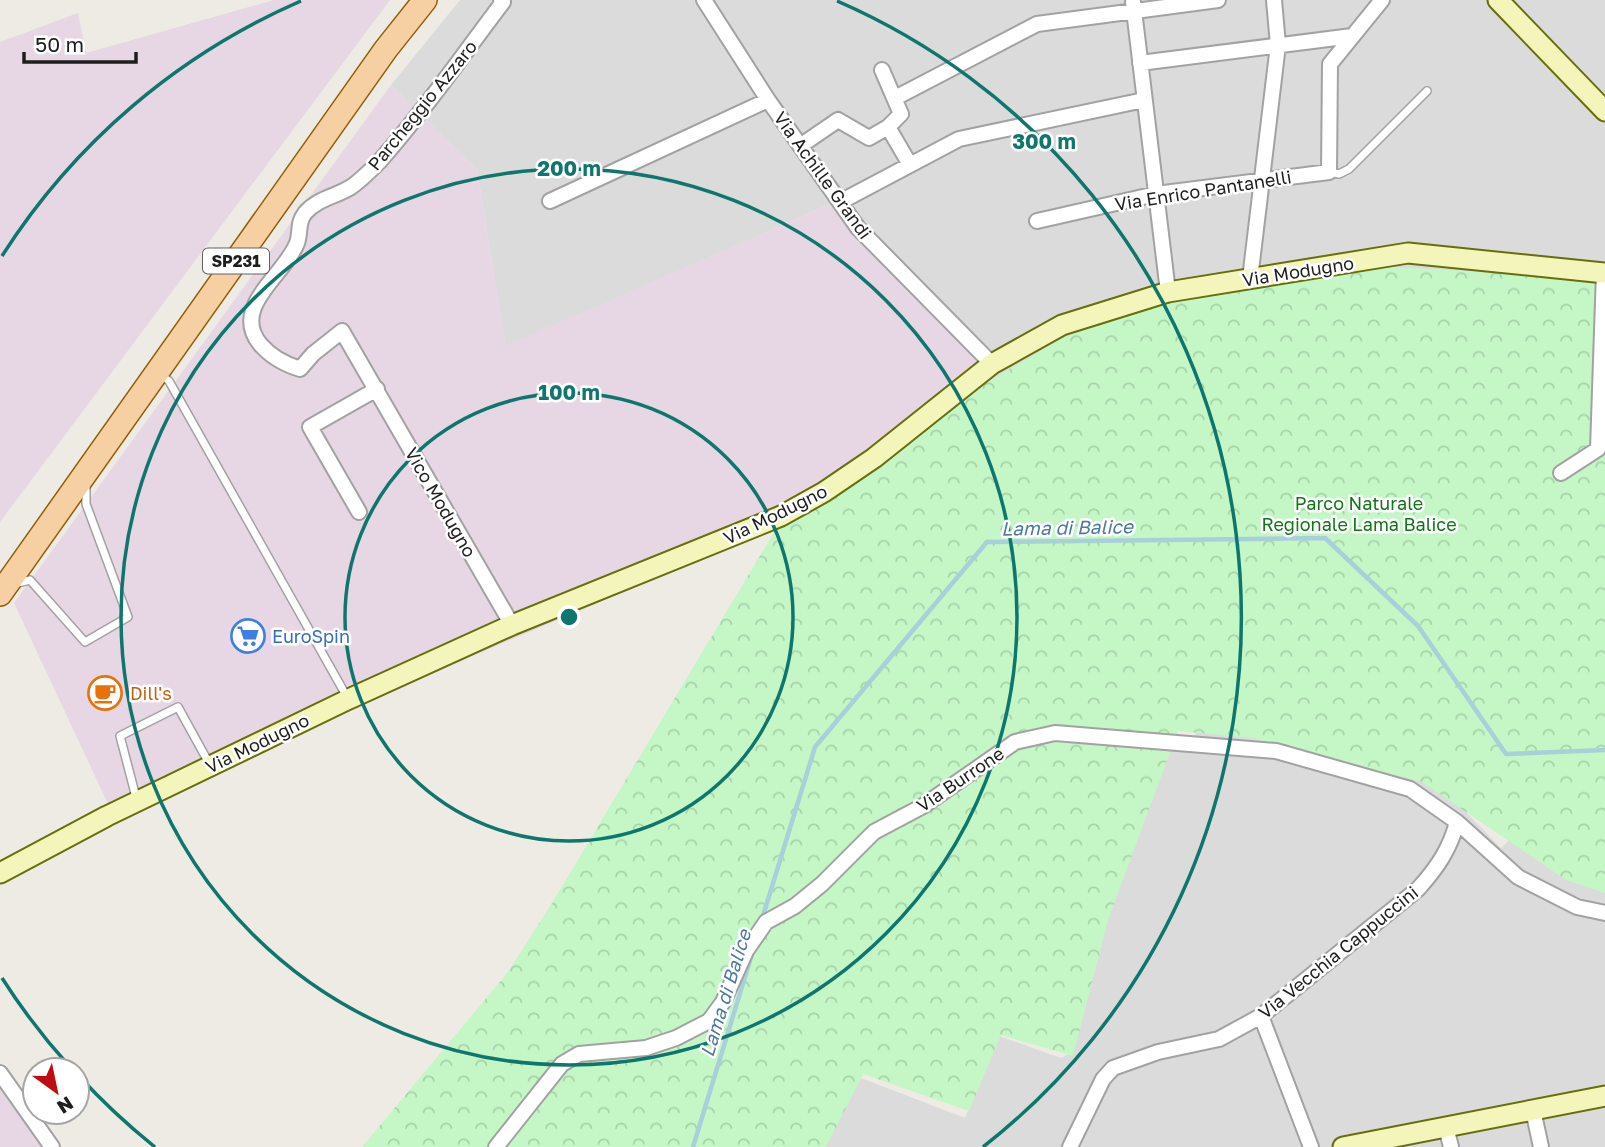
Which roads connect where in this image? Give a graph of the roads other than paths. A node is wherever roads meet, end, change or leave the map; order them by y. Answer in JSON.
{"nodes":[{"id":1,"x":417,"y":0,"type":"edge"},
{"id":2,"x":425,"y":0,"type":"edge"},
{"id":3,"x":501,"y":0,"type":"edge"},
{"id":4,"x":704,"y":0,"type":"edge"},
{"id":5,"x":1218,"y":0,"type":"edge"},
{"id":6,"x":1274,"y":0,"type":"edge"},
{"id":7,"x":1381,"y":0,"type":"edge"},
{"id":8,"x":1498,"y":0,"type":"edge"},
{"id":9,"x":1134,"y":4,"type":"edge"},
{"id":10,"x":1352,"y":36,"type":"junction"},
{"id":11,"x":1278,"y":45,"type":"junction"},
{"id":12,"x":386,"y":49,"type":"junction"},
{"id":13,"x":1140,"y":64,"type":"junction"},
{"id":14,"x":882,"y":70,"type":"dead end"},
{"id":15,"x":1427,"y":91,"type":"dead end"},
{"id":16,"x":895,"y":98,"type":"junction"},
{"id":17,"x":768,"y":100,"type":"junction"},
{"id":18,"x":1144,"y":100,"type":"junction"},
{"id":19,"x":1605,"y":111,"type":"edge"},
{"id":20,"x":888,"y":127,"type":"junction"},
{"id":21,"x":800,"y":145,"type":"junction"},
{"id":22,"x":909,"y":163,"type":"junction"},
{"id":23,"x":1329,"y":172,"type":"junction"},
{"id":24,"x":1262,"y":179,"type":"junction"},
{"id":25,"x":1156,"y":194,"type":"junction"},
{"id":26,"x":550,"y":201,"type":"dead end"},
{"id":27,"x":839,"y":202,"type":"junction"},
{"id":28,"x":1037,"y":221,"type":"dead end"},
{"id":29,"x":1605,"y":272,"type":"edge"},
{"id":30,"x":1250,"y":279,"type":"junction"},
{"id":31,"x":1168,"y":292,"type":"junction"},
{"id":32,"x":992,"y":364,"type":"junction"},
{"id":33,"x":157,"y":373,"type":"junction"},
{"id":34,"x":374,"y":384,"type":"junction"},
{"id":35,"x":87,"y":472,"type":"junction"},
{"id":36,"x":1561,"y":473,"type":"dead end"},
{"id":37,"x":359,"y":512,"type":"dead end"},
{"id":38,"x":3,"y":590,"type":"edge"},
{"id":39,"x":512,"y":625,"type":"junction"},
{"id":40,"x":349,"y":699,"type":"junction"},
{"id":41,"x":210,"y":766,"type":"junction"},
{"id":42,"x":137,"y":801,"type":"junction"},
{"id":43,"x":1457,"y":822,"type":"junction"},
{"id":44,"x":0,"y":873,"type":"edge"},
{"id":45,"x":1605,"y":913,"type":"edge"},
{"id":46,"x":1261,"y":1016,"type":"junction"},
{"id":47,"x":0,"y":1073,"type":"edge"},
{"id":48,"x":1605,"y":1096,"type":"edge"},
{"id":49,"x":1534,"y":1110,"type":"junction"},
{"id":50,"x":1446,"y":1127,"type":"junction"},
{"id":51,"x":52,"y":1147,"type":"edge"},
{"id":52,"x":496,"y":1147,"type":"edge"},
{"id":53,"x":1070,"y":1147,"type":"edge"},
{"id":54,"x":1311,"y":1147,"type":"edge"},
{"id":55,"x":1343,"y":1147,"type":"edge"},
{"id":56,"x":1451,"y":1147,"type":"edge"},
{"id":57,"x":1541,"y":1147,"type":"edge"}],
"edges":[{"from":1,"to":12,"type":"main road","number":"SP231"},
{"from":2,"to":12,"type":"main road","number":"SP231"},
{"from":3,"to":34,"type":"street","name":"Parcheggio Azzaro"},
{"from":4,"to":17,"type":"street","name":"Via Achille Grandi"},
{"from":5,"to":9,"type":"street"},
{"from":6,"to":11,"type":"street"},
{"from":7,"to":10,"type":"street"},
{"from":8,"to":19,"type":"street"},
{"from":9,"to":13,"type":"street"},
{"from":9,"to":16,"type":"street"},
{"from":10,"to":11,"type":"street"},
{"from":10,"to":23,"type":"street"},
{"from":11,"to":13,"type":"street"},
{"from":11,"to":24,"type":"street"},
{"from":12,"to":33,"type":"main road","number":"SP231"},
{"from":13,"to":18,"type":"street"},
{"from":14,"to":16,"type":"street"},
{"from":15,"to":23,"type":"lane"},
{"from":16,"to":20,"type":"street"},
{"from":17,"to":21,"type":"street","name":"Via Achille Grandi"},
{"from":17,"to":26,"type":"street"},
{"from":18,"to":22,"type":"street"},
{"from":18,"to":25,"type":"street"},
{"from":20,"to":21,"type":"street"},
{"from":20,"to":22,"type":"street"},
{"from":21,"to":27,"type":"street","name":"Via Achille Grandi"},
{"from":22,"to":27,"type":"street"},
{"from":23,"to":24,"type":"street","name":"Via Enrico Pantanelli"},
{"from":24,"to":25,"type":"street","name":"Via Enrico Pantanelli"},
{"from":24,"to":30,"type":"street"},
{"from":25,"to":28,"type":"street","name":"Via Enrico Pantanelli"},
{"from":25,"to":31,"type":"street"},
{"from":27,"to":32,"type":"street","name":"Via Achille Grandi"},
{"from":29,"to":30,"type":"street","name":"Via Modugno"},
{"from":29,"to":36,"type":"street"},
{"from":30,"to":31,"type":"street","name":"Via Modugno"},
{"from":31,"to":32,"type":"street","name":"Via Modugno"},
{"from":32,"to":39,"type":"street","name":"Via Modugno"},
{"from":33,"to":35,"type":"main road","number":"SP231"},
{"from":33,"to":40,"type":"lane"},
{"from":34,"to":37,"type":"street"},
{"from":34,"to":39,"type":"street","name":"Vico Modugno"},
{"from":35,"to":38,"type":"main road","number":"SP231"},
{"from":35,"to":38,"type":"lane"},
{"from":39,"to":40,"type":"street","name":"Via Modugno"},
{"from":40,"to":41,"type":"street","name":"Via Modugno"},
{"from":41,"to":42,"type":"street","name":"Via Modugno"},
{"from":41,"to":42,"type":"lane"},
{"from":42,"to":44,"type":"street","name":"Via Modugno"},
{"from":43,"to":45,"type":"street","name":"Via Burrone"},
{"from":43,"to":46,"type":"street","name":"Via Vecchia Cappuccini"},
{"from":43,"to":52,"type":"street","name":"Via Burrone"},
{"from":46,"to":53,"type":"street","name":"Via Vecchia Cappuccini"},
{"from":46,"to":54,"type":"street"},
{"from":47,"to":51,"type":"street"},
{"from":48,"to":49,"type":"street"},
{"from":49,"to":50,"type":"street"},
{"from":49,"to":57,"type":"street"},
{"from":50,"to":55,"type":"street"},
{"from":50,"to":56,"type":"street"}]}
